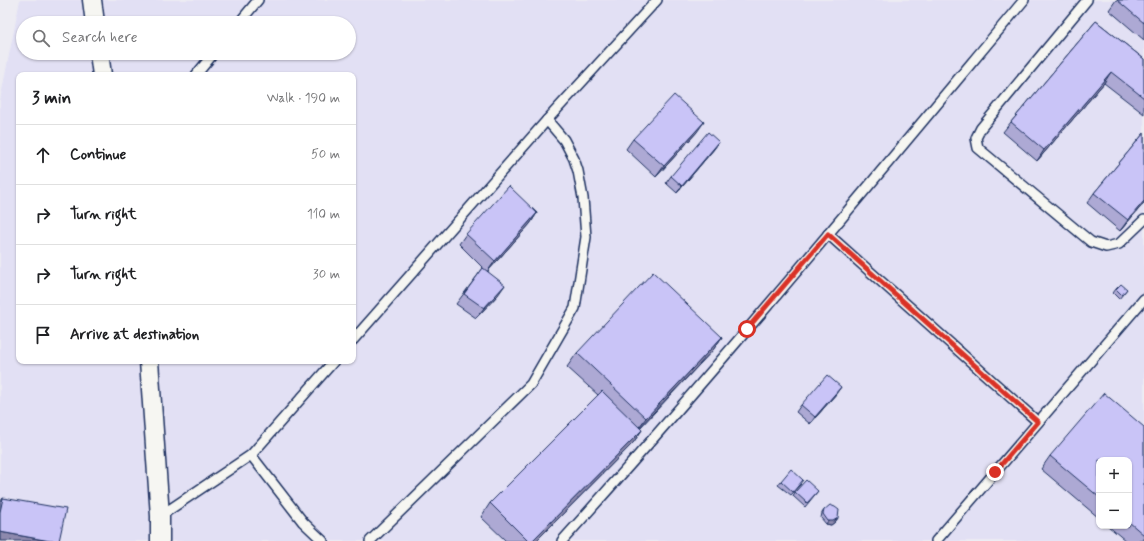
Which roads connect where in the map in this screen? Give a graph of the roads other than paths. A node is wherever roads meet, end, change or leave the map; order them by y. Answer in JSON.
{"nodes":[{"id":1,"x":92,"y":0,"type":"edge"},
{"id":2,"x":258,"y":0,"type":"edge"},
{"id":3,"x":657,"y":0,"type":"edge"},
{"id":4,"x":1024,"y":0,"type":"edge"},
{"id":5,"x":1087,"y":0,"type":"edge"},
{"id":6,"x":94,"y":16,"type":"edge"},
{"id":7,"x":245,"y":16,"type":"edge"},
{"id":8,"x":100,"y":60,"type":"edge"},
{"id":9,"x":208,"y":60,"type":"edge"},
{"id":10,"x":102,"y":72,"type":"edge"},
{"id":11,"x":198,"y":72,"type":"edge"},
{"id":12,"x":547,"y":120,"type":"junction"},
{"id":13,"x":1144,"y":220,"type":"edge"},
{"id":14,"x":828,"y":234,"type":"junction"},
{"id":15,"x":1144,"y":298,"type":"edge"},
{"id":16,"x":356,"y":337,"type":"edge"},
{"id":17,"x":148,"y":364,"type":"edge"},
{"id":18,"x":331,"y":364,"type":"edge"},
{"id":19,"x":1038,"y":422,"type":"junction"},
{"id":20,"x":251,"y":455,"type":"junction"},
{"id":21,"x":160,"y":516,"type":"junction"},
{"id":22,"x":160,"y":541,"type":"edge"},
{"id":23,"x":323,"y":541,"type":"edge"},
{"id":24,"x":370,"y":541,"type":"edge"},
{"id":25,"x":562,"y":541,"type":"edge"},
{"id":26,"x":936,"y":541,"type":"edge"}],
"edges":[{"from":1,"to":6,"type":"street"},
{"from":2,"to":7,"type":"lane"},
{"from":3,"to":12,"type":"lane"},
{"from":4,"to":14,"type":"lane"},
{"from":5,"to":13,"type":"lane"},
{"from":8,"to":10,"type":"street"},
{"from":9,"to":11,"type":"lane"},
{"from":12,"to":16,"type":"lane"},
{"from":12,"to":24,"type":"lane"},
{"from":14,"to":19,"type":"lane"},
{"from":14,"to":25,"type":"lane"},
{"from":15,"to":19,"type":"lane"},
{"from":17,"to":21,"type":"street"},
{"from":18,"to":20,"type":"lane"},
{"from":19,"to":26,"type":"lane"},
{"from":20,"to":21,"type":"lane"},
{"from":20,"to":23,"type":"lane"},
{"from":21,"to":22,"type":"street"}]}
